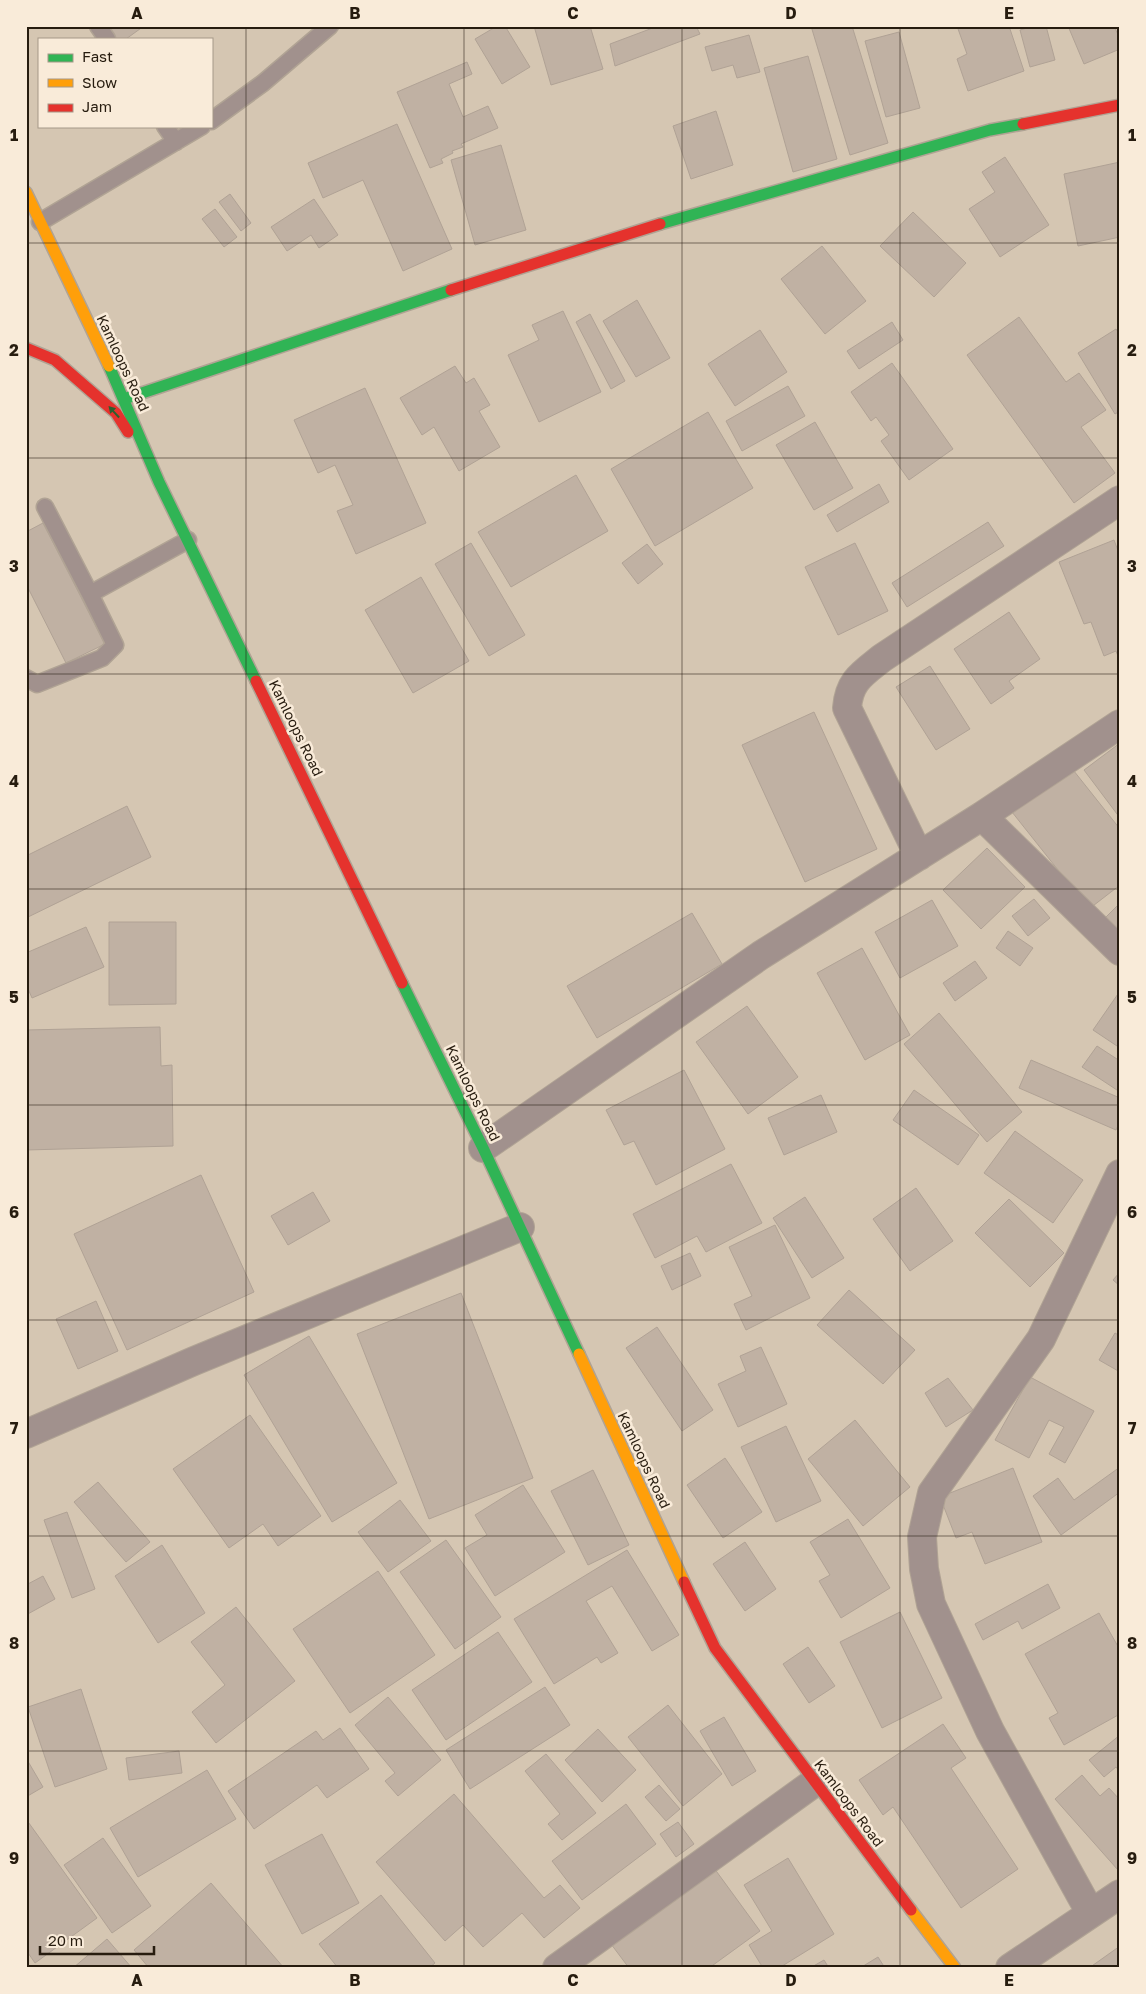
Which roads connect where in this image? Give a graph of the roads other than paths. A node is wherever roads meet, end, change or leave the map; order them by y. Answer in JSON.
{"nodes":[{"id":1,"x":98,"y":26,"type":"edge"},
{"id":2,"x":330,"y":26,"type":"edge"},
{"id":3,"x":106,"y":38,"type":"edge"},
{"id":4,"x":1120,"y":105,"type":"edge"},
{"id":5,"x":212,"y":120,"type":"edge"},
{"id":6,"x":167,"y":128,"type":"edge"},
{"id":7,"x":199,"y":128,"type":"edge"},
{"id":8,"x":176,"y":142,"type":"junction"},
{"id":9,"x":26,"y":192,"type":"edge"},
{"id":10,"x":33,"y":225,"type":"edge"},
{"id":11,"x":26,"y":348,"type":"edge"},
{"id":12,"x":124,"y":399,"type":"junction"},
{"id":13,"x":159,"y":482,"type":"junction"},
{"id":14,"x":1120,"y":500,"type":"edge"},
{"id":15,"x":44,"y":507,"type":"dead end"},
{"id":16,"x":188,"y":540,"type":"junction"},
{"id":17,"x":90,"y":594,"type":"junction"},
{"id":18,"x":26,"y":678,"type":"edge"},
{"id":19,"x":1120,"y":724,"type":"edge"},
{"id":20,"x":982,"y":816,"type":"junction"},
{"id":21,"x":919,"y":856,"type":"junction"},
{"id":22,"x":1120,"y":951,"type":"edge"},
{"id":23,"x":483,"y":1148,"type":"junction"},
{"id":24,"x":1120,"y":1174,"type":"edge"},
{"id":25,"x":520,"y":1227,"type":"junction"},
{"id":26,"x":26,"y":1434,"type":"edge"},
{"id":27,"x":815,"y":1782,"type":"junction"},
{"id":28,"x":1120,"y":1894,"type":"edge"},
{"id":29,"x":1090,"y":1912,"type":"junction"},
{"id":30,"x":557,"y":1968,"type":"edge"},
{"id":31,"x":955,"y":1968,"type":"edge"},
{"id":32,"x":1010,"y":1968,"type":"edge"}],
"edges":[{"from":1,"to":3,"type":"lane"},
{"from":2,"to":5,"type":"lane"},
{"from":4,"to":12,"type":"main road"},
{"from":6,"to":8,"type":"lane"},
{"from":7,"to":8,"type":"lane"},
{"from":8,"to":10,"type":"lane"},
{"from":9,"to":10,"type":"main road","name":"Kamloops Road"},
{"from":10,"to":12,"type":"main road","name":"Kamloops Road"},
{"from":13,"to":11,"type":"main road","one_way":true},
{"from":12,"to":13,"type":"main road","name":"Kamloops Road"},
{"from":13,"to":16,"type":"main road","name":"Kamloops Road"},
{"from":14,"to":21,"type":"street"},
{"from":15,"to":17,"type":"lane"},
{"from":16,"to":17,"type":"lane"},
{"from":16,"to":23,"type":"main road","name":"Kamloops Road"},
{"from":17,"to":18,"type":"lane"},
{"from":19,"to":20,"type":"street"},
{"from":20,"to":21,"type":"street"},
{"from":20,"to":22,"type":"street"},
{"from":21,"to":23,"type":"street"},
{"from":23,"to":25,"type":"main road","name":"Kamloops Road"},
{"from":24,"to":29,"type":"street"},
{"from":25,"to":26,"type":"street"},
{"from":25,"to":27,"type":"main road","name":"Kamloops Road"},
{"from":27,"to":30,"type":"street"},
{"from":27,"to":31,"type":"main road","name":"Kamloops Road"},
{"from":28,"to":29,"type":"street"},
{"from":29,"to":32,"type":"street"}]}
